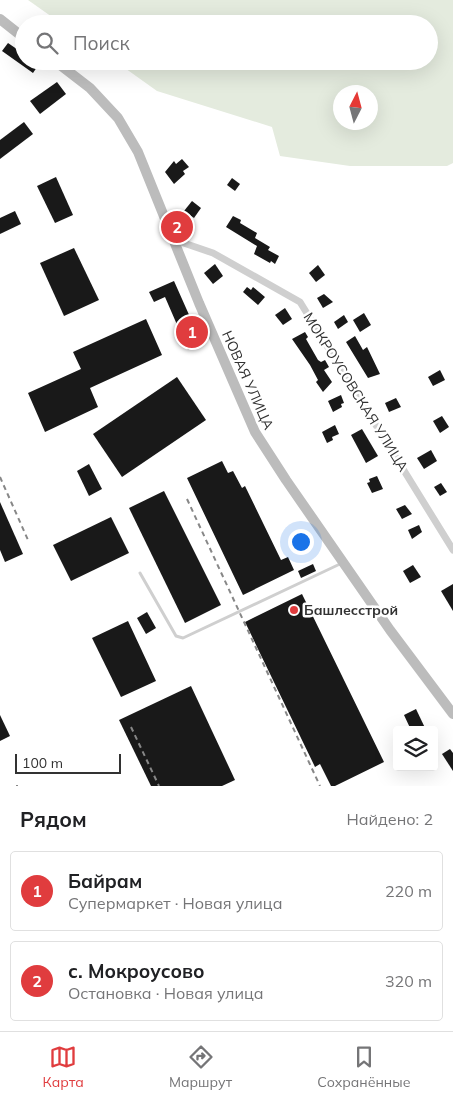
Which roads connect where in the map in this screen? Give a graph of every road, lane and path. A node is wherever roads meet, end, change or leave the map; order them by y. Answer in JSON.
{"nodes":[{"id":1,"x":0,"y":20,"type":"edge"},
{"id":2,"x":15,"y":31,"type":"edge"},
{"id":3,"x":67,"y":70,"type":"edge"},
{"id":4,"x":175,"y":240,"type":"junction"},
{"id":5,"x":450,"y":540,"type":"edge"},
{"id":6,"x":453,"y":550,"type":"edge"},
{"id":7,"x":343,"y":562,"type":"junction"},
{"id":8,"x":140,"y":573,"type":"dead end"},
{"id":9,"x":453,"y":714,"type":"edge"}],
"edges":[{"from":1,"to":2,"type":"main road"},
{"from":3,"to":4,"type":"main road","name":"НОВАЯ УЛИЦА"},
{"from":4,"to":5,"type":"street","name":"МОКРОУСОВСКАЯ УЛИЦА"},
{"from":4,"to":7,"type":"main road","name":"НОВАЯ УЛИЦА"},
{"from":5,"to":6,"type":"street","name":"МОКРОУСОВСКАЯ УЛИЦА"},
{"from":7,"to":8,"type":"lane"},
{"from":7,"to":9,"type":"main road","name":"НОВАЯ УЛИЦА"}]}
